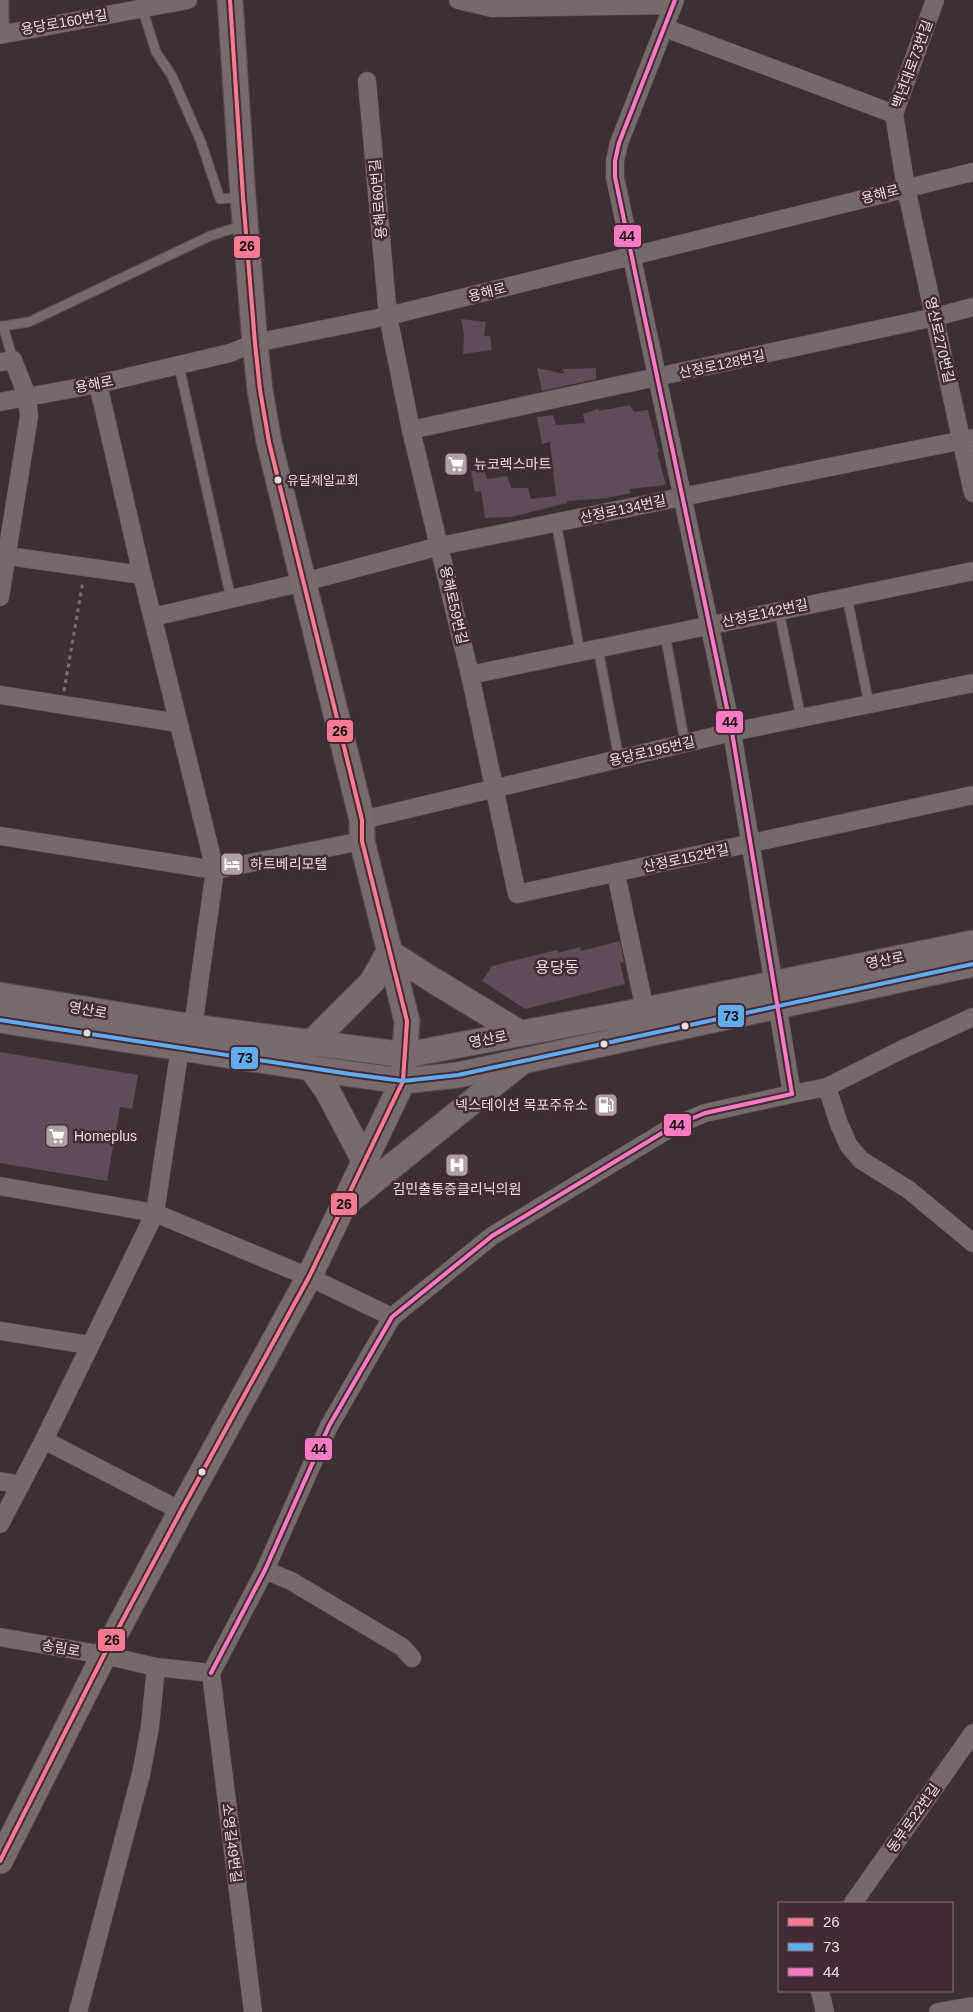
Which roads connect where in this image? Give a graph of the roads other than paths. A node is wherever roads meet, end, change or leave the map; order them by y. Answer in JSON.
{"nodes":[{"id":1,"x":4,"y":0,"type":"edge"},
{"id":2,"x":188,"y":0,"type":"edge"},
{"id":3,"x":230,"y":0,"type":"edge"},
{"id":4,"x":458,"y":0,"type":"edge"},
{"id":5,"x":936,"y":0,"type":"edge"},
{"id":6,"x":674,"y":2,"type":"edge"},
{"id":7,"x":143,"y":4,"type":"edge"},
{"id":8,"x":665,"y":28,"type":"junction"},
{"id":9,"x":2,"y":34,"type":"edge"},
{"id":10,"x":367,"y":82,"type":"dead end"},
{"id":11,"x":894,"y":114,"type":"junction"},
{"id":12,"x":973,"y":172,"type":"edge"},
{"id":13,"x":906,"y":188,"type":"junction"},
{"id":14,"x":243,"y":197,"type":"junction"},
{"id":15,"x":245,"y":225,"type":"junction"},
{"id":16,"x":631,"y":256,"type":"junction"},
{"id":17,"x":973,"y":307,"type":"edge"},
{"id":18,"x":388,"y":316,"type":"junction"},
{"id":19,"x":934,"y":317,"type":"junction"},
{"id":20,"x":2,"y":326,"type":"edge"},
{"id":21,"x":255,"y":343,"type":"junction"},
{"id":22,"x":6,"y":361,"type":"edge"},
{"id":23,"x":179,"y":366,"type":"junction"},
{"id":24,"x":657,"y":378,"type":"junction"},
{"id":25,"x":98,"y":384,"type":"junction"},
{"id":26,"x":27,"y":396,"type":"junction"},
{"id":27,"x":0,"y":402,"type":"edge"},
{"id":28,"x":411,"y":430,"type":"junction"},
{"id":29,"x":967,"y":439,"type":"edge"},
{"id":30,"x":973,"y":493,"type":"edge"},
{"id":31,"x":682,"y":497,"type":"junction"},
{"id":32,"x":556,"y":522,"type":"junction"},
{"id":33,"x":440,"y":546,"type":"junction"},
{"id":34,"x":3,"y":556,"type":"edge"},
{"id":35,"x":973,"y":571,"type":"edge"},
{"id":36,"x":142,"y":575,"type":"junction"},
{"id":37,"x":304,"y":582,"type":"junction"},
{"id":38,"x":0,"y":597,"type":"edge"},
{"id":39,"x":847,"y":597,"type":"junction"},
{"id":40,"x":231,"y":599,"type":"junction"},
{"id":41,"x":779,"y":611,"type":"junction"},
{"id":42,"x":153,"y":617,"type":"junction"},
{"id":43,"x":709,"y":625,"type":"junction"},
{"id":44,"x":665,"y":634,"type":"junction"},
{"id":45,"x":598,"y":648,"type":"junction"},
{"id":46,"x":580,"y":652,"type":"junction"},
{"id":47,"x":470,"y":675,"type":"junction"},
{"id":48,"x":973,"y":683,"type":"edge"},
{"id":49,"x":0,"y":695,"type":"edge"},
{"id":50,"x":869,"y":704,"type":"junction"},
{"id":51,"x":802,"y":718,"type":"junction"},
{"id":52,"x":178,"y":723,"type":"junction"},
{"id":53,"x":732,"y":732,"type":"junction"},
{"id":54,"x":685,"y":743,"type":"junction"},
{"id":55,"x":619,"y":759,"type":"junction"},
{"id":56,"x":494,"y":788,"type":"junction"},
{"id":57,"x":973,"y":795,"type":"edge"},
{"id":58,"x":362,"y":831,"type":"junction"},
{"id":59,"x":0,"y":836,"type":"edge"},
{"id":60,"x":750,"y":844,"type":"junction"},
{"id":61,"x":215,"y":870,"type":"junction"},
{"id":62,"x":616,"y":874,"type":"junction"},
{"id":63,"x":517,"y":894,"type":"joint"},
{"id":64,"x":973,"y":943,"type":"edge"},
{"id":65,"x":390,"y":952,"type":"junction"},
{"id":66,"x":973,"y":964,"type":"edge"},
{"id":67,"x":776,"y":994,"type":"junction"},
{"id":68,"x":0,"y":995,"type":"edge"},
{"id":69,"x":645,"y":1010,"type":"junction"},
{"id":70,"x":973,"y":1017,"type":"edge"},
{"id":71,"x":0,"y":1020,"type":"edge"},
{"id":72,"x":193,"y":1027,"type":"junction"},
{"id":73,"x":520,"y":1034,"type":"junction"},
{"id":74,"x":311,"y":1043,"type":"junction"},
{"id":75,"x":180,"y":1048,"type":"junction"},
{"id":76,"x":406,"y":1055,"type":"junction"},
{"id":77,"x":523,"y":1061,"type":"junction"},
{"id":78,"x":311,"y":1068,"type":"junction"},
{"id":79,"x":403,"y":1081,"type":"junction"},
{"id":80,"x":827,"y":1087,"type":"junction"},
{"id":81,"x":792,"y":1094,"type":"junction"},
{"id":82,"x":365,"y":1162,"type":"junction"},
{"id":83,"x":0,"y":1186,"type":"edge"},
{"id":84,"x":344,"y":1205,"type":"junction"},
{"id":85,"x":155,"y":1213,"type":"junction"},
{"id":86,"x":973,"y":1243,"type":"edge"},
{"id":87,"x":309,"y":1277,"type":"junction"},
{"id":88,"x":392,"y":1317,"type":"junction"},
{"id":89,"x":0,"y":1331,"type":"edge"},
{"id":90,"x":89,"y":1345,"type":"junction"},
{"id":91,"x":44,"y":1440,"type":"junction"},
{"id":92,"x":0,"y":1481,"type":"edge"},
{"id":93,"x":21,"y":1485,"type":"junction"},
{"id":94,"x":181,"y":1511,"type":"junction"},
{"id":95,"x":0,"y":1524,"type":"edge"},
{"id":96,"x":265,"y":1570,"type":"junction"},
{"id":97,"x":0,"y":1637,"type":"edge"},
{"id":98,"x":104,"y":1655,"type":"junction"},
{"id":99,"x":412,"y":1658,"type":"dead end"},
{"id":100,"x":156,"y":1667,"type":"junction"},
{"id":101,"x":211,"y":1673,"type":"junction"},
{"id":102,"x":973,"y":1733,"type":"edge"},
{"id":103,"x":0,"y":1861,"type":"edge"},
{"id":104,"x":854,"y":1902,"type":"edge"},
{"id":105,"x":820,"y":1992,"type":"edge"},
{"id":106,"x":965,"y":2006,"type":"edge"},
{"id":107,"x":78,"y":2012,"type":"edge"},
{"id":108,"x":253,"y":2012,"type":"edge"},
{"id":109,"x":825,"y":2012,"type":"edge"},
{"id":110,"x":938,"y":2012,"type":"edge"}],
"edges":[{"from":1,"to":9,"type":"lane"},
{"from":2,"to":7,"type":"street","name":"용당로160번길"},
{"from":3,"to":14,"type":"street"},
{"from":4,"to":6,"type":"street"},
{"from":5,"to":11,"type":"street","name":"백년대로73번길"},
{"from":6,"to":8,"type":"street"},
{"from":7,"to":9,"type":"street","name":"용당로160번길"},
{"from":7,"to":14,"type":"lane"},
{"from":8,"to":11,"type":"street"},
{"from":8,"to":16,"type":"street"},
{"from":10,"to":18,"type":"street","name":"용해로60번길"},
{"from":11,"to":13,"type":"street","name":"백년대로73번길"},
{"from":12,"to":13,"type":"street","name":"용해로"},
{"from":13,"to":16,"type":"street","name":"용해로"},
{"from":13,"to":19,"type":"street","name":"영산로270번길"},
{"from":14,"to":15,"type":"street"},
{"from":15,"to":20,"type":"lane"},
{"from":15,"to":21,"type":"street"},
{"from":16,"to":18,"type":"street","name":"용해로"},
{"from":16,"to":24,"type":"street"},
{"from":17,"to":19,"type":"street","name":"산정로128번길"},
{"from":18,"to":21,"type":"street","name":"용해로"},
{"from":18,"to":28,"type":"street","name":"용해로59번길"},
{"from":19,"to":24,"type":"street","name":"산정로128번길"},
{"from":19,"to":29,"type":"street","name":"영산로270번길"},
{"from":20,"to":22,"type":"lane"},
{"from":21,"to":23,"type":"street","name":"용해로"},
{"from":21,"to":37,"type":"street"},
{"from":22,"to":26,"type":"street"},
{"from":23,"to":25,"type":"street","name":"용해로"},
{"from":23,"to":40,"type":"lane"},
{"from":24,"to":28,"type":"street","name":"산정로128번길"},
{"from":24,"to":31,"type":"street"},
{"from":25,"to":26,"type":"street","name":"용해로"},
{"from":25,"to":36,"type":"street"},
{"from":26,"to":27,"type":"street","name":"용해로"},
{"from":26,"to":34,"type":"street"},
{"from":28,"to":33,"type":"street","name":"용해로59번길"},
{"from":29,"to":30,"type":"street","name":"영산로270번길"},
{"from":29,"to":31,"type":"street","name":"산정로134번길"},
{"from":31,"to":32,"type":"street","name":"산정로134번길"},
{"from":31,"to":43,"type":"street"},
{"from":32,"to":33,"type":"street","name":"산정로134번길"},
{"from":32,"to":46,"type":"lane"},
{"from":33,"to":37,"type":"street","name":"산정로134번길"},
{"from":33,"to":47,"type":"street","name":"용해로59번길"},
{"from":34,"to":36,"type":"street"},
{"from":34,"to":38,"type":"street"},
{"from":35,"to":39,"type":"street","name":"산정로142번길"},
{"from":36,"to":42,"type":"street"},
{"from":37,"to":40,"type":"street","name":"산정로134번길"},
{"from":37,"to":58,"type":"street"},
{"from":39,"to":41,"type":"street","name":"산정로142번길"},
{"from":39,"to":50,"type":"lane"},
{"from":40,"to":42,"type":"street","name":"산정로134번길"},
{"from":41,"to":43,"type":"street","name":"산정로142번길"},
{"from":41,"to":51,"type":"lane"},
{"from":42,"to":52,"type":"street"},
{"from":43,"to":44,"type":"street","name":"산정로142번길"},
{"from":43,"to":53,"type":"street"},
{"from":44,"to":45,"type":"street","name":"산정로142번길"},
{"from":44,"to":54,"type":"lane"},
{"from":45,"to":46,"type":"street","name":"산정로142번길"},
{"from":45,"to":55,"type":"lane"},
{"from":46,"to":47,"type":"street","name":"산정로142번길"},
{"from":47,"to":56,"type":"street","name":"용해로59번길"},
{"from":48,"to":50,"type":"street","name":"용당로195번길"},
{"from":49,"to":52,"type":"street"},
{"from":50,"to":51,"type":"street","name":"용당로195번길"},
{"from":51,"to":53,"type":"street","name":"용당로195번길"},
{"from":52,"to":61,"type":"street"},
{"from":53,"to":54,"type":"street","name":"용당로195번길"},
{"from":53,"to":60,"type":"street"},
{"from":54,"to":55,"type":"street","name":"용당로195번길"},
{"from":55,"to":56,"type":"street","name":"용당로195번길"},
{"from":56,"to":58,"type":"street","name":"용당로195번길"},
{"from":56,"to":63,"type":"street","name":"용해로59번길"},
{"from":57,"to":60,"type":"street","name":"산정로152번길"},
{"from":58,"to":61,"type":"street","name":"용당로195번길"},
{"from":58,"to":65,"type":"street"},
{"from":59,"to":61,"type":"street","name":"용당로195번길"},
{"from":60,"to":62,"type":"street","name":"산정로152번길"},
{"from":60,"to":67,"type":"street"},
{"from":61,"to":72,"type":"street"},
{"from":62,"to":63,"type":"street","name":"산정로152번길"},
{"from":62,"to":69,"type":"street"},
{"from":64,"to":67,"type":"street","name":"영산로"},
{"from":65,"to":73,"type":"street"},
{"from":65,"to":74,"type":"street"},
{"from":65,"to":76,"type":"street"},
{"from":66,"to":67,"type":"street","name":"영산로"},
{"from":67,"to":69,"type":"street","name":"영산로"},
{"from":67,"to":77,"type":"street","name":"영산로"},
{"from":67,"to":81,"type":"street"},
{"from":68,"to":72,"type":"street","name":"영산로"},
{"from":69,"to":73,"type":"street","name":"영산로"},
{"from":70,"to":80,"type":"street"},
{"from":71,"to":75,"type":"street","name":"영산로"},
{"from":72,"to":74,"type":"street","name":"영산로"},
{"from":72,"to":75,"type":"street"},
{"from":73,"to":76,"type":"street","name":"영산로"},
{"from":74,"to":76,"type":"street","name":"영산로"},
{"from":75,"to":78,"type":"street","name":"영산로"},
{"from":75,"to":85,"type":"street"},
{"from":76,"to":79,"type":"street"},
{"from":77,"to":79,"type":"street","name":"영산로"},
{"from":77,"to":84,"type":"street"},
{"from":78,"to":79,"type":"street","name":"영산로"},
{"from":78,"to":82,"type":"street"},
{"from":79,"to":82,"type":"street"},
{"from":80,"to":81,"type":"street"},
{"from":80,"to":86,"type":"street"},
{"from":81,"to":88,"type":"street"},
{"from":82,"to":84,"type":"street"},
{"from":83,"to":85,"type":"street"},
{"from":84,"to":87,"type":"street"},
{"from":85,"to":87,"type":"street"},
{"from":85,"to":90,"type":"street"},
{"from":87,"to":88,"type":"street"},
{"from":87,"to":94,"type":"street"},
{"from":88,"to":96,"type":"street"},
{"from":89,"to":90,"type":"street"},
{"from":90,"to":91,"type":"street"},
{"from":91,"to":93,"type":"street"},
{"from":91,"to":94,"type":"street"},
{"from":92,"to":93,"type":"street"},
{"from":93,"to":95,"type":"street"},
{"from":94,"to":98,"type":"street"},
{"from":96,"to":99,"type":"street"},
{"from":96,"to":101,"type":"street"},
{"from":97,"to":98,"type":"street","name":"송림로"},
{"from":98,"to":100,"type":"street","name":"송림로"},
{"from":98,"to":103,"type":"street"},
{"from":100,"to":101,"type":"street","name":"송림로"},
{"from":100,"to":107,"type":"street"},
{"from":101,"to":108,"type":"street","name":"소영길49번길"},
{"from":102,"to":104,"type":"street","name":"동부로22번길"},
{"from":105,"to":109,"type":"street"},
{"from":106,"to":110,"type":"street"}]}
